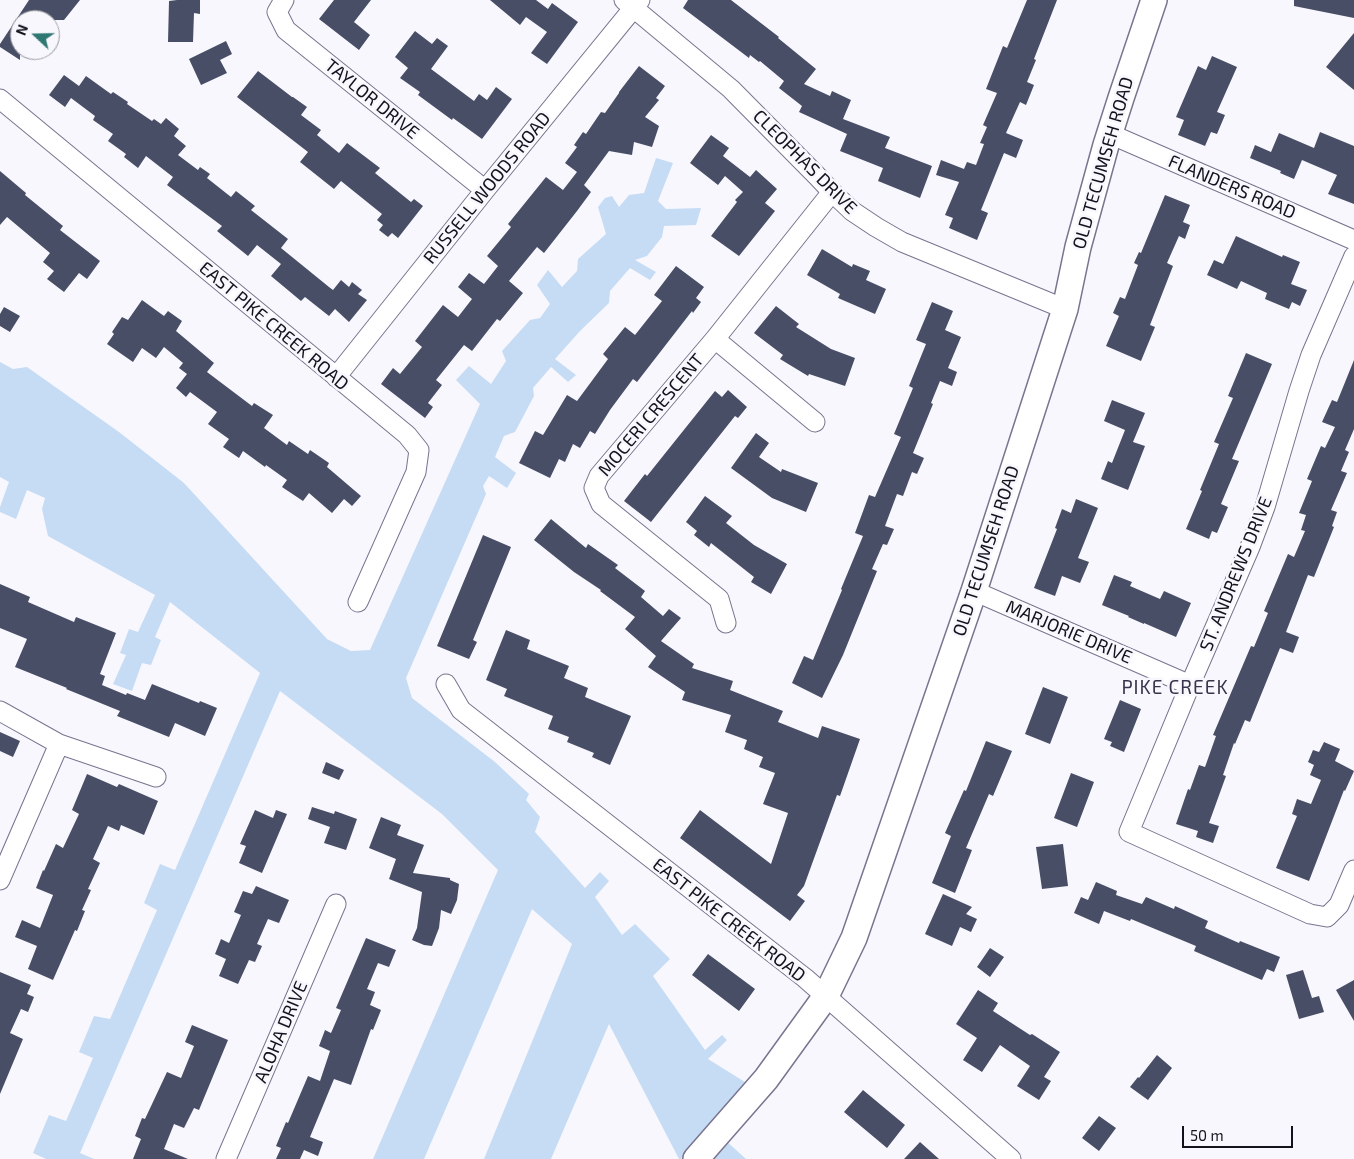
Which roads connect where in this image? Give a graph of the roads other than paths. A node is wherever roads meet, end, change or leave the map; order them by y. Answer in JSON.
{"nodes":[{"id":1,"x":284,"y":0,"type":"edge"},
{"id":2,"x":1154,"y":0,"type":"edge"},
{"id":3,"x":632,"y":3,"type":"edge"},
{"id":4,"x":0,"y":99,"type":"edge"},
{"id":5,"x":1110,"y":134,"type":"junction"},
{"id":6,"x":485,"y":190,"type":"junction"},
{"id":7,"x":832,"y":192,"type":"junction"},
{"id":8,"x":1354,"y":240,"type":"edge"},
{"id":9,"x":1354,"y":256,"type":"edge"},
{"id":10,"x":1065,"y":309,"type":"junction"},
{"id":11,"x":715,"y":339,"type":"junction"},
{"id":12,"x":336,"y":377,"type":"junction"},
{"id":13,"x":814,"y":422,"type":"dead end"},
{"id":14,"x":974,"y":591,"type":"junction"},
{"id":15,"x":358,"y":602,"type":"dead end"},
{"id":16,"x":726,"y":623,"type":"dead end"},
{"id":17,"x":446,"y":684,"type":"dead end"},
{"id":18,"x":1190,"y":684,"type":"junction"},
{"id":19,"x":0,"y":711,"type":"edge"},
{"id":20,"x":59,"y":744,"type":"junction"},
{"id":21,"x":156,"y":777,"type":"dead end"},
{"id":22,"x":1354,"y":870,"type":"edge"},
{"id":23,"x":0,"y":880,"type":"edge"},
{"id":24,"x":336,"y":904,"type":"dead end"},
{"id":25,"x":826,"y":996,"type":"junction"},
{"id":26,"x":226,"y":1159,"type":"edge"},
{"id":27,"x":696,"y":1159,"type":"edge"},
{"id":28,"x":1011,"y":1159,"type":"edge"}],
"edges":[{"from":1,"to":6,"type":"street","name":"TAYLOR DRIVE"},
{"from":2,"to":5,"type":"main road","name":"OLD TECUMSEH ROAD"},
{"from":3,"to":6,"type":"street","name":"RUSSELL WOODS ROAD"},
{"from":3,"to":7,"type":"street","name":"CLEOPHAS DRIVE"},
{"from":4,"to":12,"type":"street","name":"EAST PIKE CREEK ROAD"},
{"from":5,"to":8,"type":"street","name":"FLANDERS ROAD"},
{"from":5,"to":10,"type":"main road","name":"OLD TECUMSEH ROAD"},
{"from":6,"to":12,"type":"street","name":"RUSSELL WOODS ROAD"},
{"from":7,"to":10,"type":"street","name":"CLEOPHAS DRIVE"},
{"from":7,"to":11,"type":"street","name":"MOCERI CRESCENT"},
{"from":9,"to":18,"type":"street","name":"ST. ANDREWS DRIVE"},
{"from":10,"to":14,"type":"main road","name":"OLD TECUMSEH ROAD"},
{"from":11,"to":13,"type":"street"},
{"from":11,"to":16,"type":"street","name":"MOCERI CRESCENT"},
{"from":12,"to":15,"type":"street","name":"EAST PIKE CREEK ROAD"},
{"from":14,"to":18,"type":"street","name":"MARJORIE DRIVE"},
{"from":14,"to":25,"type":"main road","name":"OLD TECUMSEH ROAD"},
{"from":17,"to":25,"type":"street","name":"EAST PIKE CREEK ROAD"},
{"from":18,"to":22,"type":"street","name":"ST. ANDREWS DRIVE"},
{"from":19,"to":20,"type":"street"},
{"from":20,"to":21,"type":"street"},
{"from":20,"to":23,"type":"street"},
{"from":24,"to":26,"type":"street","name":"ALOHA DRIVE"},
{"from":25,"to":27,"type":"main road","name":"OLD TECUMSEH ROAD"},
{"from":25,"to":28,"type":"street","name":"EAST PIKE CREEK ROAD"}]}
